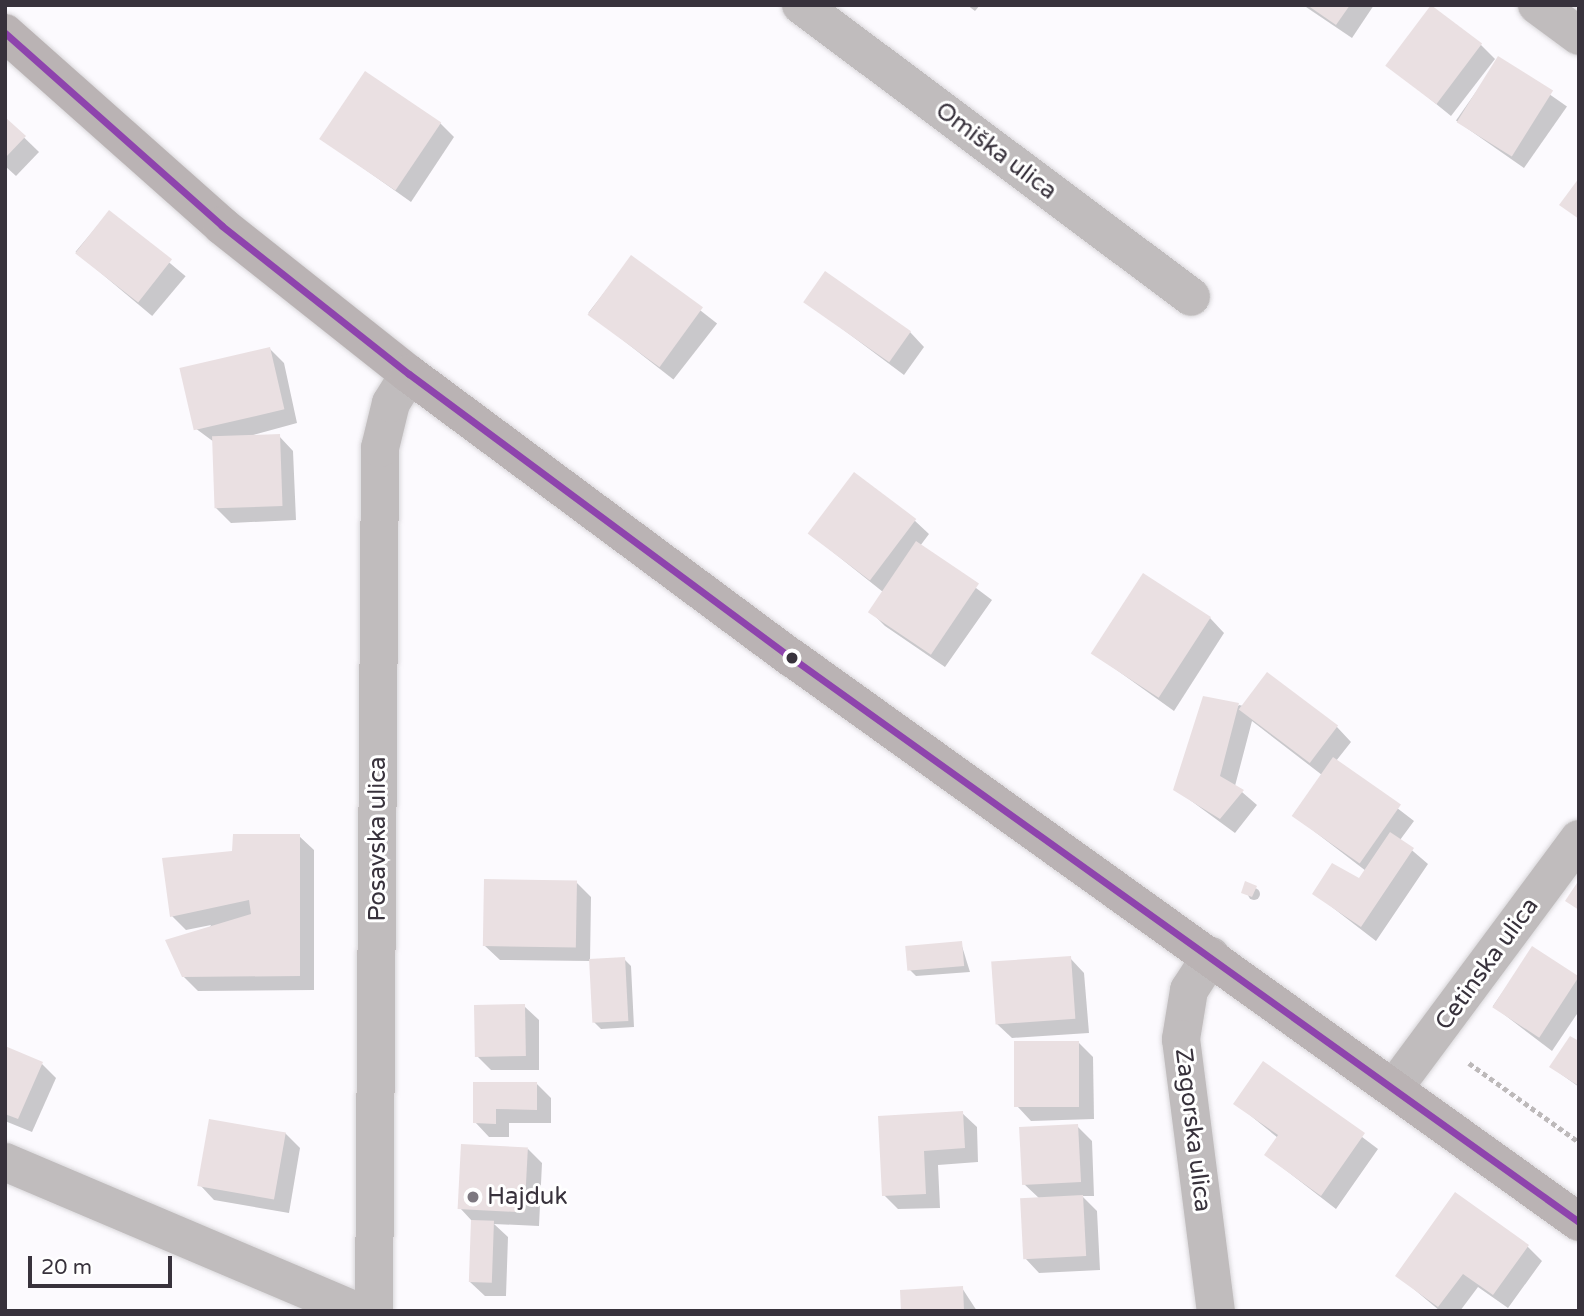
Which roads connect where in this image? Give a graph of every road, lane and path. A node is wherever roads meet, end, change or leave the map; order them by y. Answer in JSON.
{"nodes":[{"id":1,"x":801,"y":5,"type":"edge"},
{"id":2,"x":1537,"y":5,"type":"edge"},
{"id":3,"x":5,"y":33,"type":"edge"},
{"id":4,"x":1579,"y":36,"type":"edge"},
{"id":5,"x":1191,"y":297,"type":"dead end"},
{"id":6,"x":410,"y":374,"type":"junction"},
{"id":7,"x":1579,"y":839,"type":"edge"},
{"id":8,"x":1210,"y":956,"type":"junction"},
{"id":9,"x":1433,"y":1037,"type":"junction"},
{"id":10,"x":1394,"y":1088,"type":"junction"},
{"id":11,"x":1579,"y":1142,"type":"edge"},
{"id":12,"x":5,"y":1162,"type":"edge"},
{"id":13,"x":1579,"y":1222,"type":"edge"},
{"id":14,"x":356,"y":1311,"type":"edge"},
{"id":15,"x":374,"y":1311,"type":"edge"},
{"id":16,"x":1216,"y":1311,"type":"edge"}],
"edges":[{"from":1,"to":5,"type":"street","name":"Omiška ulica"},
{"from":2,"to":4,"type":"street"},
{"from":3,"to":6,"type":"main road"},
{"from":6,"to":8,"type":"main road"},
{"from":6,"to":15,"type":"street","name":"Posavska ulica"},
{"from":7,"to":9,"type":"street","name":"Cetinska ulica"},
{"from":8,"to":10,"type":"main road"},
{"from":8,"to":16,"type":"street","name":"Zagorska ulica"},
{"from":9,"to":10,"type":"street","name":"Cetinska ulica"},
{"from":9,"to":11,"type":"path"},
{"from":10,"to":13,"type":"main road"},
{"from":12,"to":14,"type":"street"}]}
